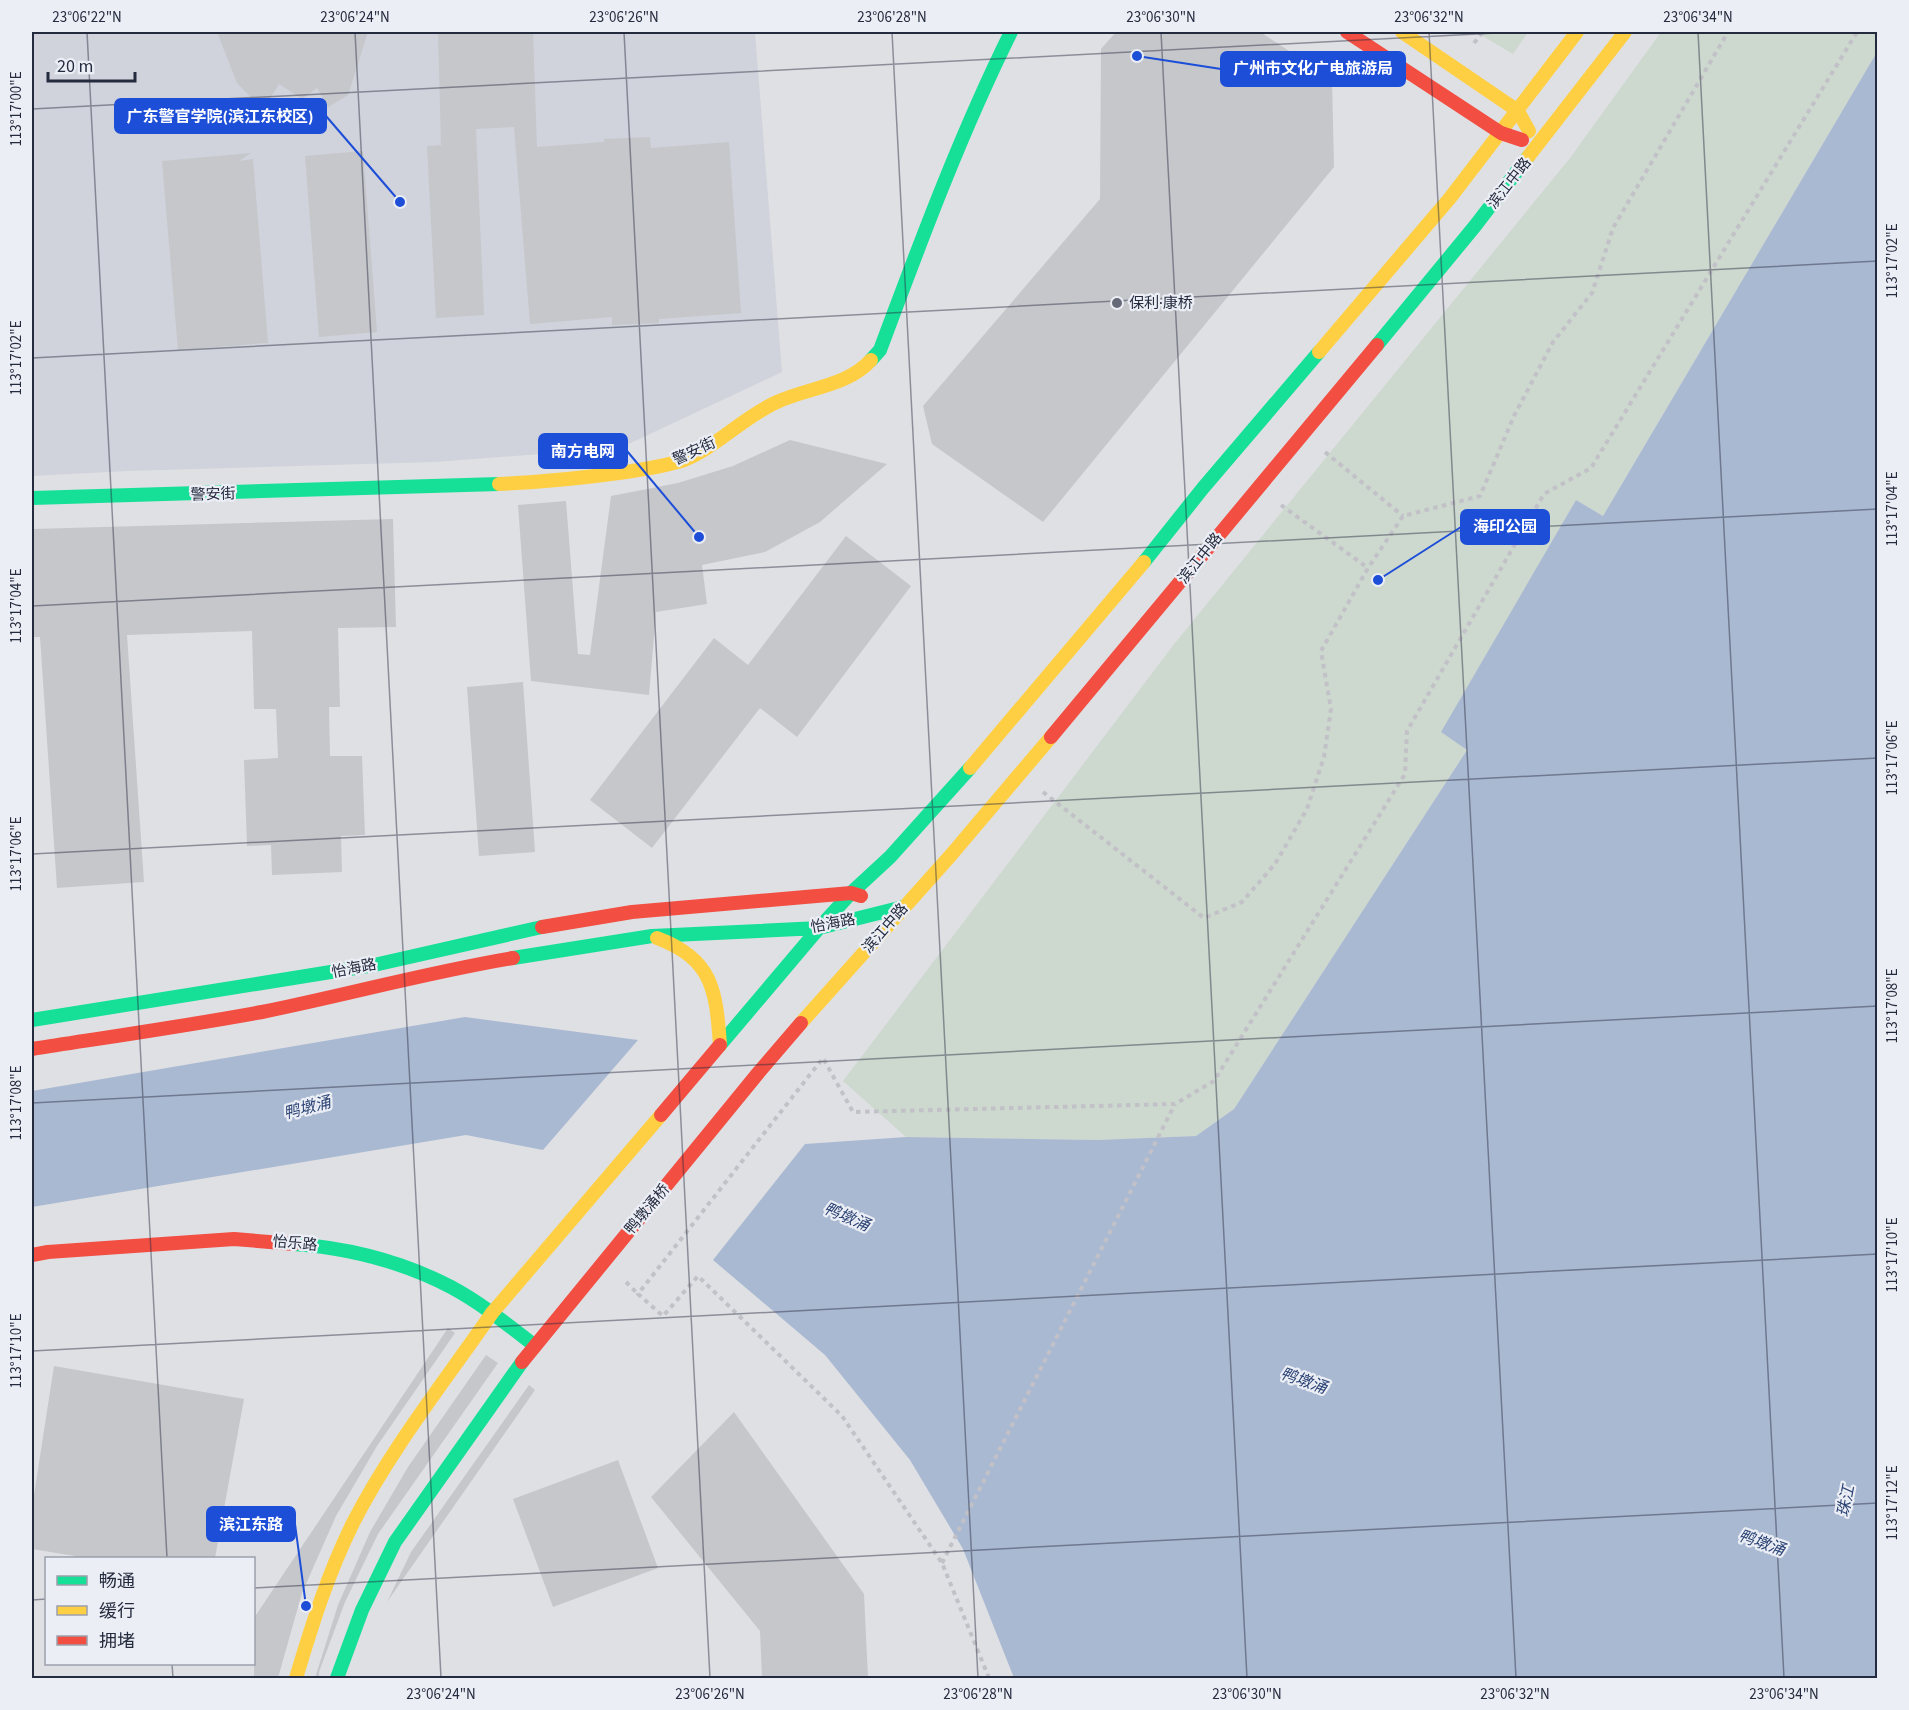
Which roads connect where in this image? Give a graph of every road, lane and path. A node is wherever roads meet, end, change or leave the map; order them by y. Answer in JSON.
{"nodes":[{"id":1,"x":1011,"y":32,"type":"edge"},
{"id":2,"x":1347,"y":32,"type":"edge"},
{"id":3,"x":1402,"y":32,"type":"edge"},
{"id":4,"x":1577,"y":32,"type":"edge"},
{"id":5,"x":1625,"y":32,"type":"edge"},
{"id":6,"x":1728,"y":32,"type":"edge"},
{"id":7,"x":1857,"y":32,"type":"edge"},
{"id":8,"x":1518,"y":111,"type":"junction"},
{"id":9,"x":1501,"y":133,"type":"junction"},
{"id":10,"x":1538,"y":146,"type":"junction"},
{"id":11,"x":1317,"y":446,"type":"dead end"},
{"id":12,"x":32,"y":498,"type":"edge"},
{"id":13,"x":1274,"y":499,"type":"dead end"},
{"id":14,"x":1403,"y":516,"type":"junction"},
{"id":15,"x":1368,"y":568,"type":"junction"},
{"id":16,"x":1039,"y":790,"type":"dead end"},
{"id":17,"x":851,"y":893,"type":"junction"},
{"id":18,"x":903,"y":907,"type":"junction"},
{"id":19,"x":819,"y":928,"type":"junction"},
{"id":20,"x":652,"y":936,"type":"junction"},
{"id":21,"x":32,"y":1020,"type":"edge"},
{"id":22,"x":720,"y":1045,"type":"junction"},
{"id":23,"x":32,"y":1049,"type":"edge"},
{"id":24,"x":759,"y":1072,"type":"joint"},
{"id":25,"x":1175,"y":1104,"type":"junction"},
{"id":26,"x":32,"y":1255,"type":"edge"},
{"id":27,"x":492,"y":1313,"type":"junction"},
{"id":28,"x":534,"y":1345,"type":"junction"},
{"id":29,"x":942,"y":1563,"type":"junction"},
{"id":30,"x":296,"y":1678,"type":"edge"},
{"id":31,"x":337,"y":1678,"type":"edge"},
{"id":32,"x":989,"y":1678,"type":"edge"}],
"edges":[{"from":1,"to":12,"type":"main road","name":"警安街"},
{"from":2,"to":9,"type":"main road"},
{"from":3,"to":8,"type":"main road"},
{"from":4,"to":8,"type":"main road"},
{"from":5,"to":10,"type":"main road","name":"滨江中路"},
{"from":6,"to":14,"type":"path"},
{"from":7,"to":25,"type":"path"},
{"from":8,"to":9,"type":"main road"},
{"from":8,"to":10,"type":"main road"},
{"from":9,"to":10,"type":"main road"},
{"from":9,"to":17,"type":"main road"},
{"from":10,"to":18,"type":"main road","name":"滨江中路"},
{"from":11,"to":14,"type":"path"},
{"from":13,"to":15,"type":"path"},
{"from":14,"to":15,"type":"path"},
{"from":15,"to":16,"type":"path"},
{"from":17,"to":18,"type":"main road","name":"怡海路"},
{"from":17,"to":19,"type":"main road"},
{"from":17,"to":21,"type":"main road","name":"怡海路"},
{"from":18,"to":19,"type":"main road","name":"怡海路"},
{"from":18,"to":24,"type":"main road","name":"滨江中路"},
{"from":19,"to":20,"type":"main road","name":"怡海路"},
{"from":19,"to":22,"type":"main road"},
{"from":20,"to":22,"type":"main road"},
{"from":20,"to":23,"type":"main road","name":"怡海路"},
{"from":22,"to":27,"type":"main road","bridge":true},
{"from":24,"to":28,"type":"main road","name":"鸭墩涌桥"},
{"from":25,"to":29,"type":"path"},
{"from":25,"to":29,"type":"path"},
{"from":26,"to":27,"type":"main road","name":"怡乐路"},
{"from":27,"to":28,"type":"main road","name":"怡乐路"},
{"from":27,"to":30,"type":"main road"},
{"from":28,"to":31,"type":"main road","name":"鸭墩涌桥"},
{"from":29,"to":32,"type":"path"}]}
